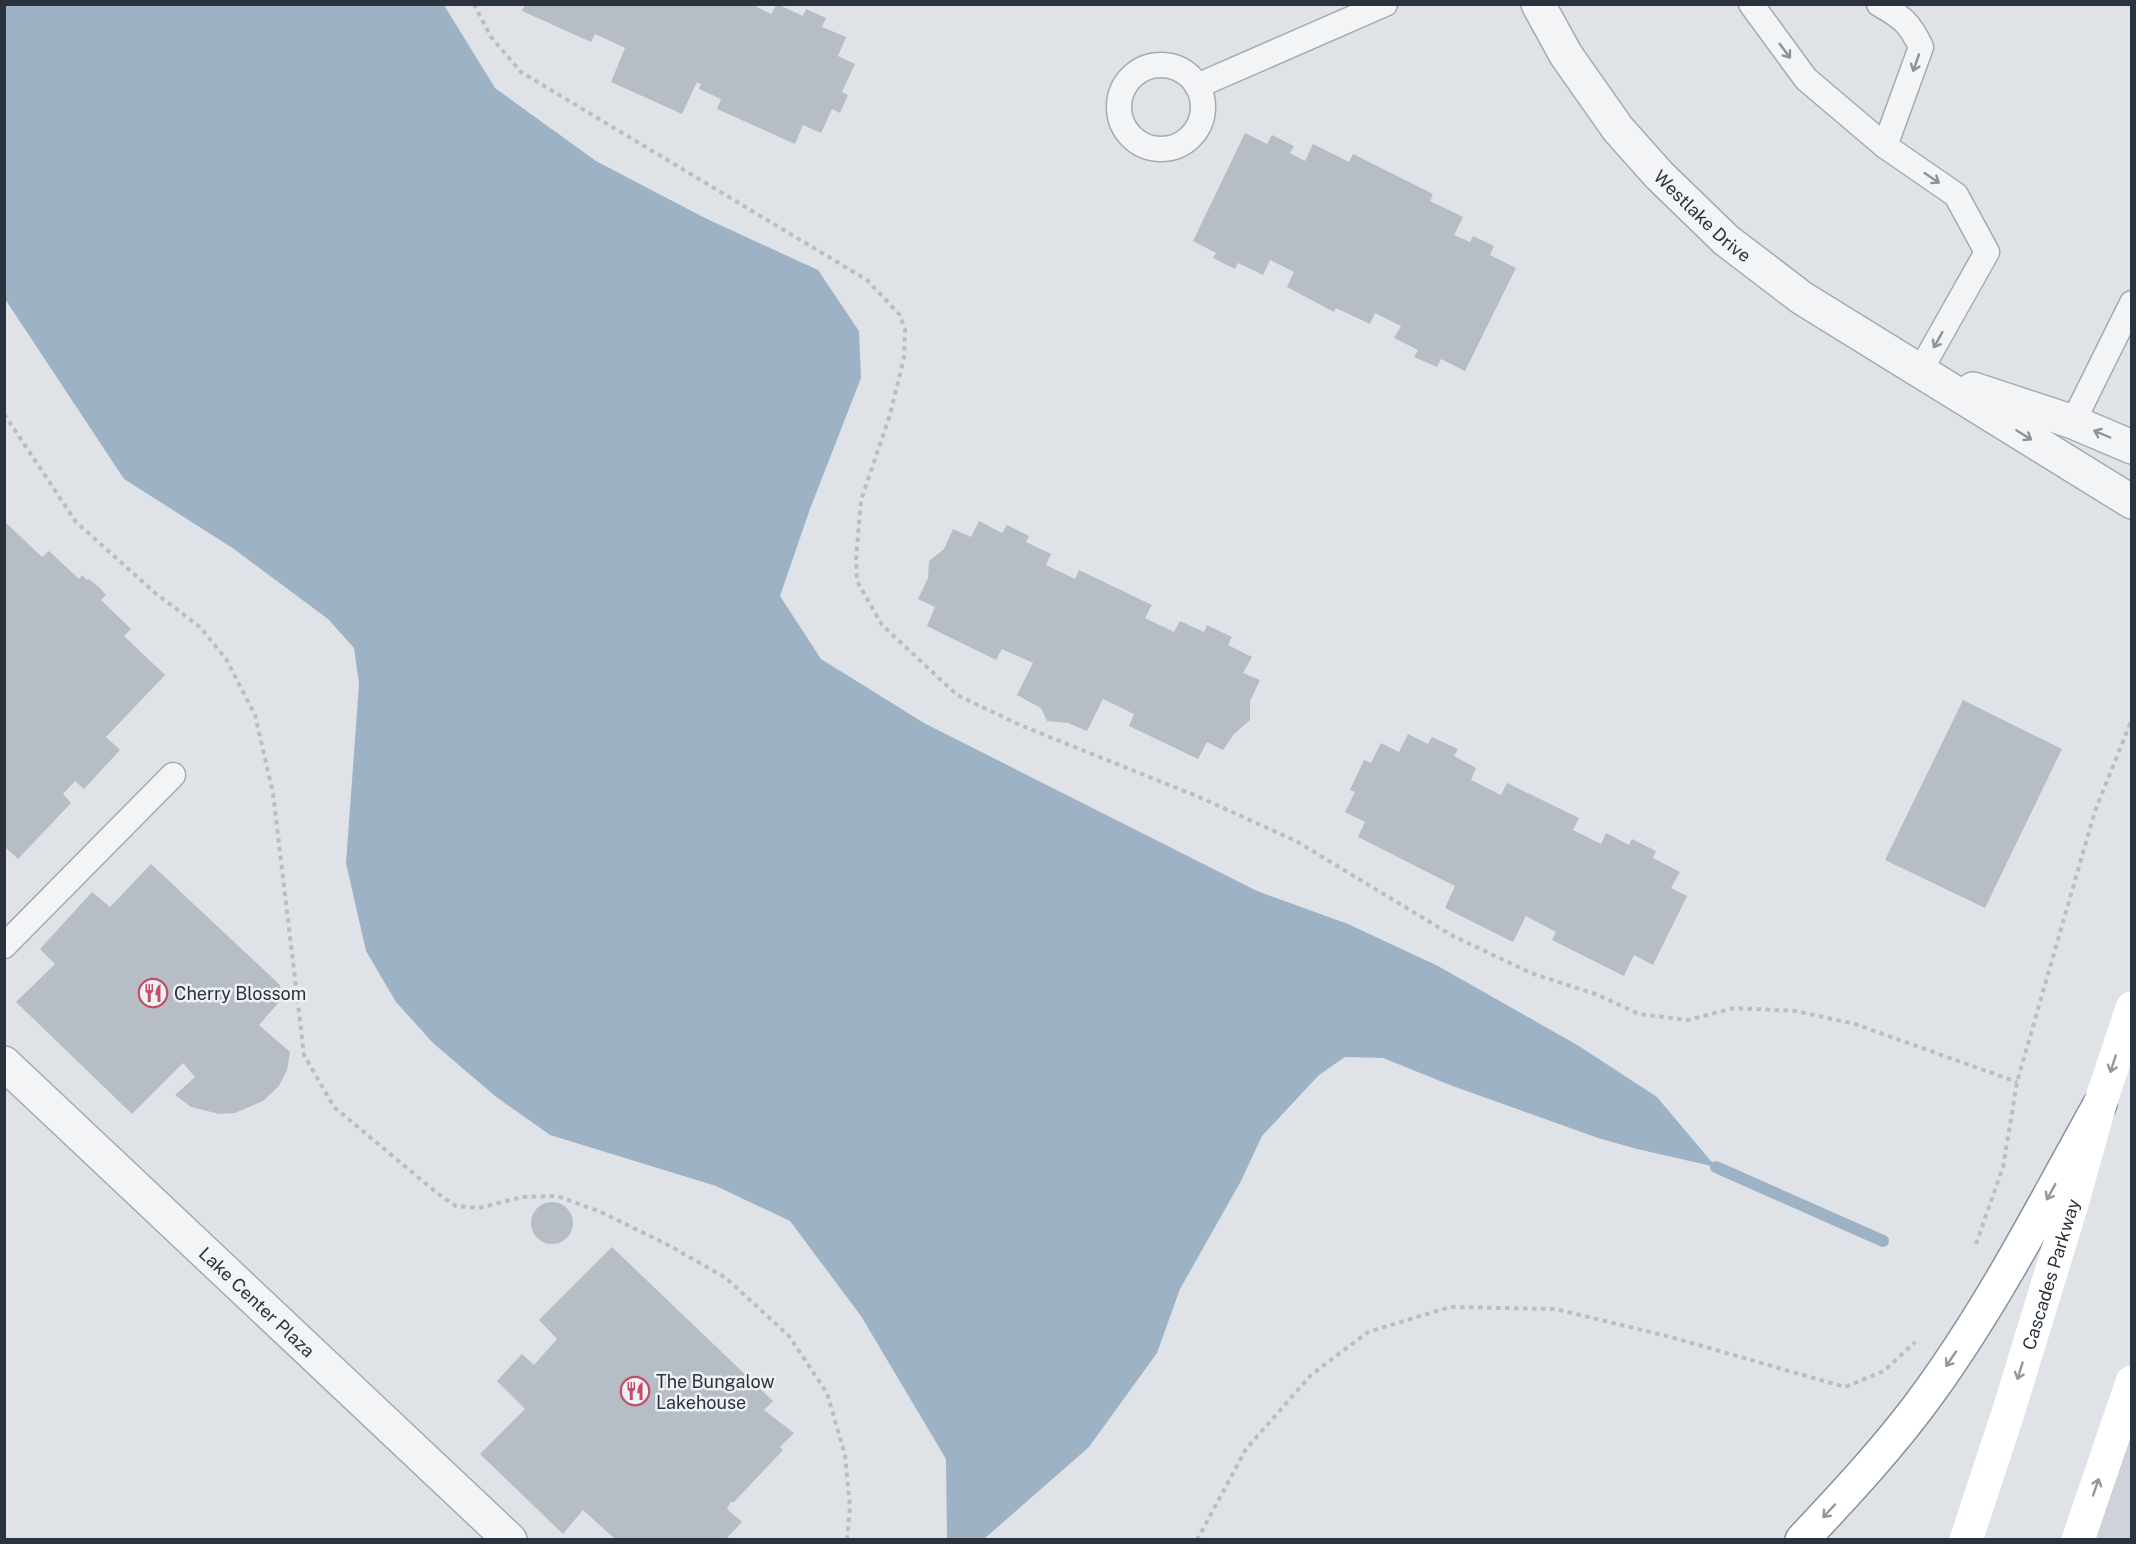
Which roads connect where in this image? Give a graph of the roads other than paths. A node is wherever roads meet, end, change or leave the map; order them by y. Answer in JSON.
{"nodes":[{"id":1,"x":1385,"y":4,"type":"edge"},
{"id":2,"x":1538,"y":4,"type":"edge"},
{"id":3,"x":1750,"y":4,"type":"edge"},
{"id":4,"x":1879,"y":4,"type":"edge"},
{"id":5,"x":1197,"y":86,"type":"dead end"},
{"id":6,"x":1885,"y":146,"type":"junction"},
{"id":7,"x":2132,"y":303,"type":"edge"},
{"id":8,"x":1920,"y":371,"type":"junction"},
{"id":9,"x":2073,"y":422,"type":"junction"},
{"id":10,"x":2132,"y":447,"type":"edge"},
{"id":11,"x":2132,"y":502,"type":"edge"},
{"id":12,"x":173,"y":775,"type":"dead end"},
{"id":13,"x":4,"y":946,"type":"edge"},
{"id":14,"x":2132,"y":1008,"type":"edge"},
{"id":15,"x":4,"y":1063,"type":"edge"},
{"id":16,"x":2100,"y":1104,"type":"junction"},
{"id":17,"x":2132,"y":1382,"type":"edge"},
{"id":18,"x":510,"y":1539,"type":"edge"},
{"id":19,"x":1802,"y":1539,"type":"edge"},
{"id":20,"x":1966,"y":1539,"type":"edge"},
{"id":21,"x":2078,"y":1539,"type":"edge"}],
"edges":[{"from":1,"to":5,"type":"lane"},
{"from":2,"to":8,"type":"street","name":"Westlake Drive"},
{"from":3,"to":6,"type":"lane","one_way":true},
{"from":4,"to":6,"type":"lane","one_way":true},
{"from":6,"to":8,"type":"lane","one_way":true},
{"from":7,"to":9,"type":"lane"},
{"from":8,"to":9,"type":"street","name":"Westlake Drive"},
{"from":8,"to":11,"type":"street","name":"Westlake Drive","one_way":true},
{"from":10,"to":9,"type":"street","name":"Westlake Drive","one_way":true},
{"from":12,"to":13,"type":"lane"},
{"from":14,"to":16,"type":"main road","name":"Cascades Parkway","one_way":true},
{"from":15,"to":18,"type":"street","name":"Lake Center Plaza"},
{"from":16,"to":19,"type":"main road","one_way":true},
{"from":16,"to":20,"type":"main road","name":"Cascades Parkway","one_way":true},
{"from":21,"to":17,"type":"main road","one_way":true}]}
